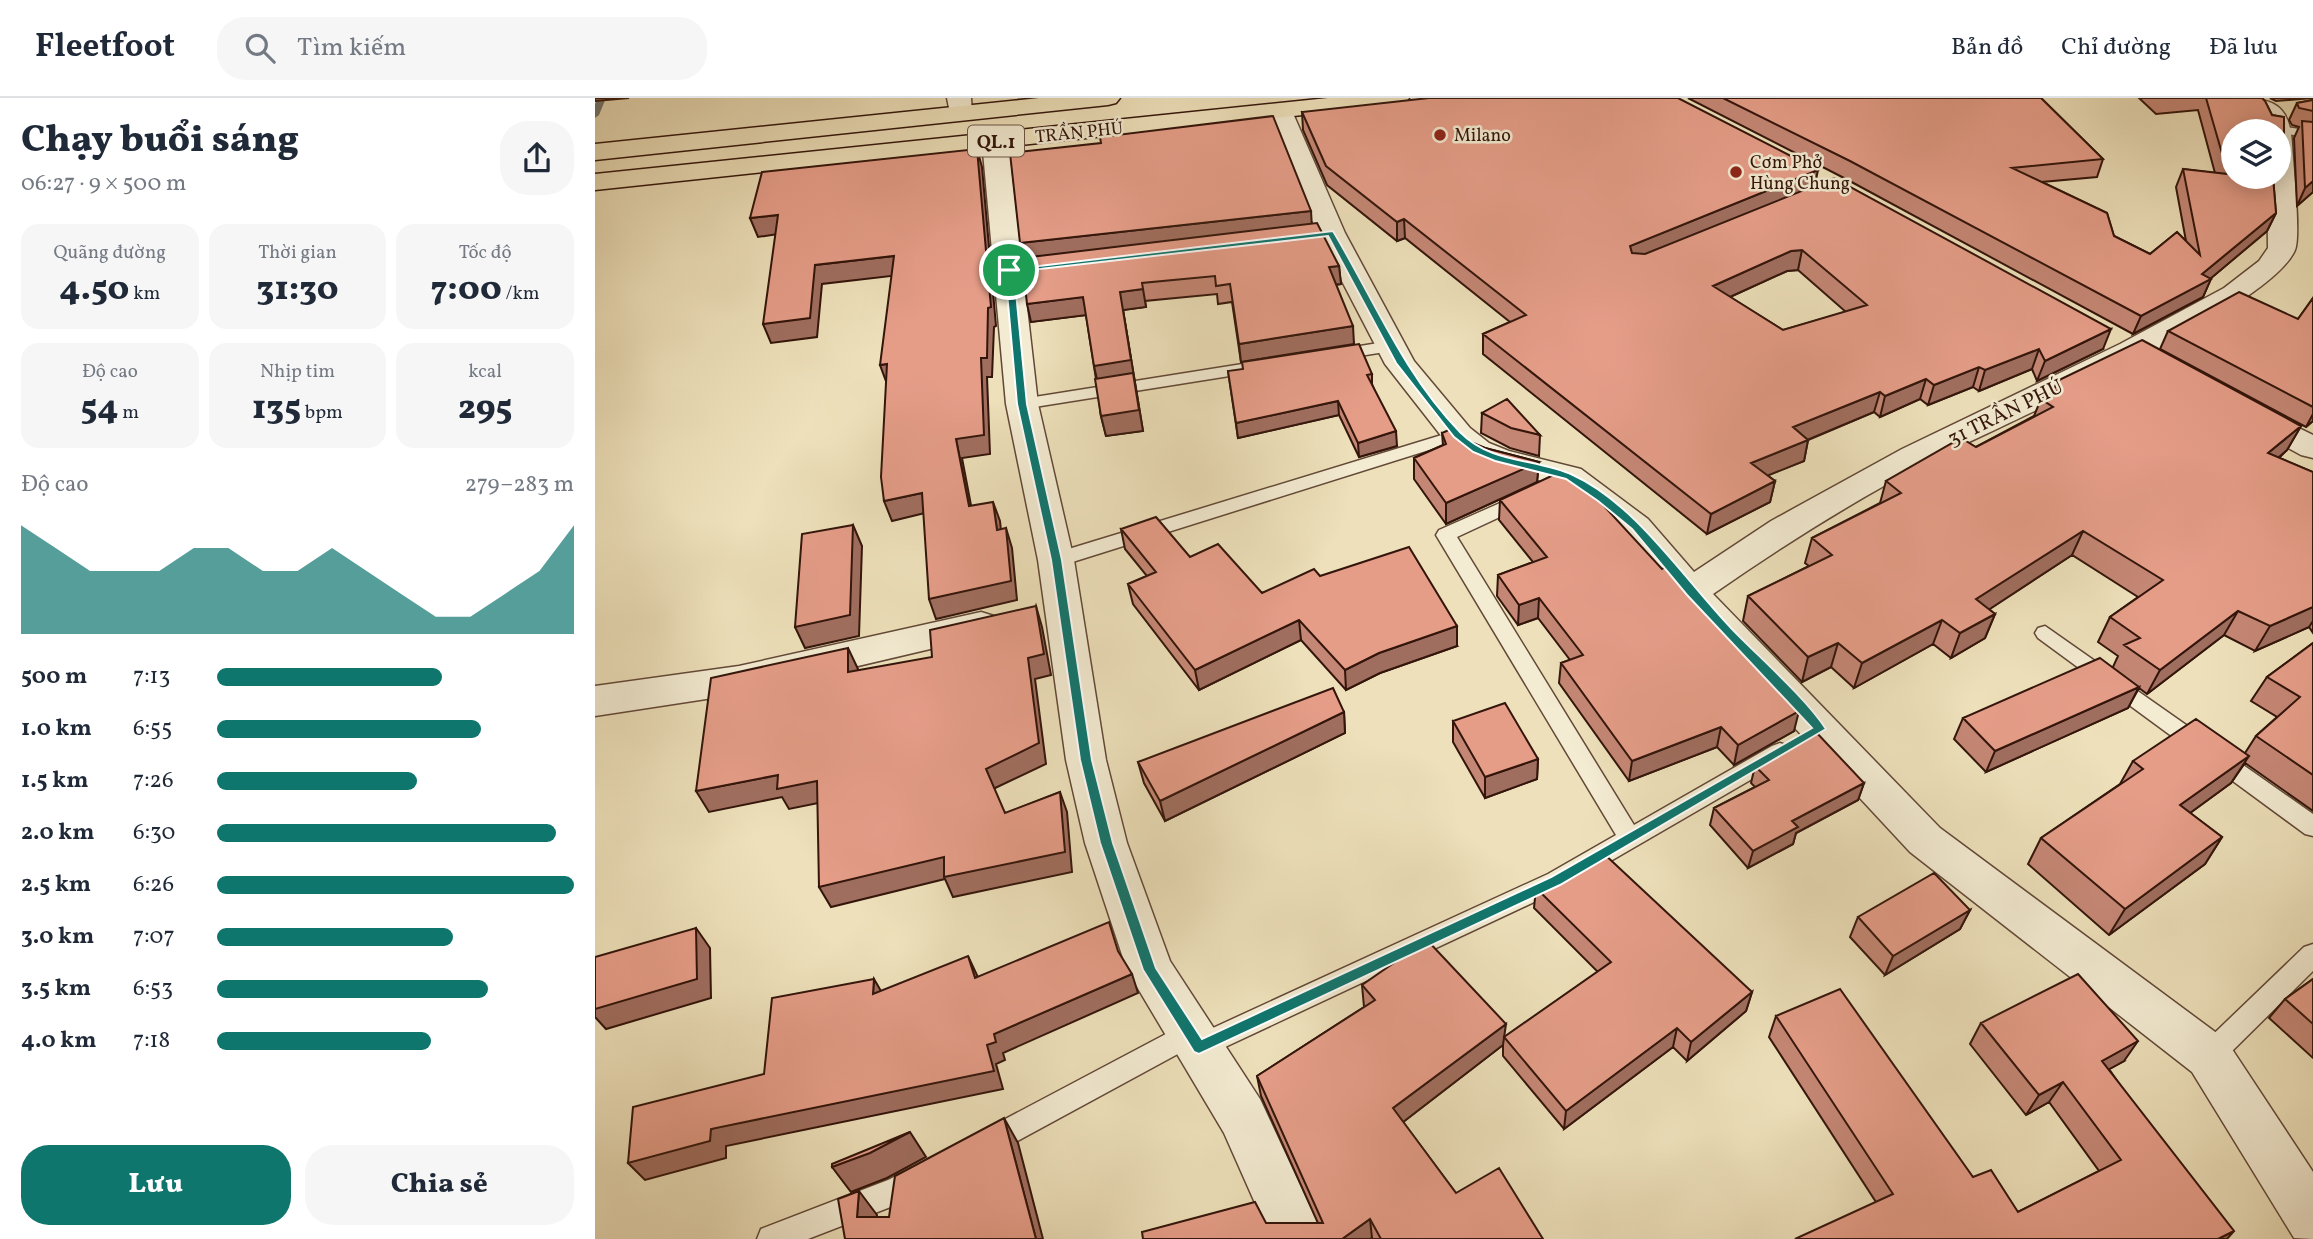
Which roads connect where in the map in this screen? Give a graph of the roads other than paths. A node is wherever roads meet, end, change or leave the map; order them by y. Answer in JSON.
{"nodes":[{"id":1,"x":1105,"y":98,"type":"edge"},
{"id":2,"x":1397,"y":98,"type":"edge"},
{"id":3,"x":959,"y":106,"type":"edge"},
{"id":4,"x":1280,"y":111,"type":"junction"},
{"id":5,"x":2273,"y":112,"type":"edge"},
{"id":6,"x":2313,"y":135,"type":"edge"},
{"id":7,"x":995,"y":141,"type":"junction"},
{"id":8,"x":595,"y":152,"type":"edge"},
{"id":9,"x":595,"y":182,"type":"edge"},
{"id":10,"x":1391,"y":346,"type":"junction"},
{"id":11,"x":1322,"y":357,"type":"edge"},
{"id":12,"x":1268,"y":365,"type":"edge"},
{"id":13,"x":2228,"y":403,"type":"edge"},
{"id":14,"x":1022,"y":404,"type":"junction"},
{"id":15,"x":1458,"y":435,"type":"junction"},
{"id":16,"x":2313,"y":448,"type":"edge"},
{"id":17,"x":1569,"y":477,"type":"junction"},
{"id":18,"x":1056,"y":560,"type":"junction"},
{"id":19,"x":1690,"y":592,"type":"junction"},
{"id":20,"x":1063,"y":606,"type":"junction"},
{"id":21,"x":2045,"y":633,"type":"dead end"},
{"id":22,"x":595,"y":701,"type":"edge"},
{"id":23,"x":1820,"y":729,"type":"junction"},
{"id":24,"x":2313,"y":827,"type":"edge"},
{"id":25,"x":1630,"y":838,"type":"junction"},
{"id":26,"x":2313,"y":955,"type":"edge"},
{"id":27,"x":1194,"y":1041,"type":"junction"},
{"id":28,"x":2209,"y":1056,"type":"junction"},
{"id":29,"x":969,"y":1152,"type":"edge"},
{"id":30,"x":945,"y":1165,"type":"edge"},
{"id":31,"x":896,"y":1191,"type":"junction"},
{"id":32,"x":2313,"y":1219,"type":"edge"},
{"id":33,"x":892,"y":1227,"type":"edge"},
{"id":34,"x":771,"y":1239,"type":"edge"},
{"id":35,"x":1298,"y":1239,"type":"edge"}],
"edges":[{"from":1,"to":3,"type":"main road","name":"TRẦN PHÚ","number":"QL.1"},
{"from":2,"to":4,"type":"main road","name":"TRẦN PHÚ","number":"QL.1"},
{"from":3,"to":8,"type":"main road","name":"TRẦN PHÚ","number":"QL.1"},
{"from":4,"to":7,"type":"main road","name":"TRẦN PHÚ","number":"QL.1"},
{"from":4,"to":10,"type":"street"},
{"from":5,"to":6,"type":"lane"},
{"from":5,"to":19,"type":"street","name":"31 TRẦN PHÚ"},
{"from":7,"to":9,"type":"main road","name":"TRẦN PHÚ","number":"QL.1"},
{"from":7,"to":14,"type":"street"},
{"from":10,"to":11,"type":"lane"},
{"from":10,"to":15,"type":"street"},
{"from":12,"to":14,"type":"lane"},
{"from":13,"to":16,"type":"street"},
{"from":14,"to":18,"type":"street"},
{"from":15,"to":17,"type":"street"},
{"from":15,"to":18,"type":"lane"},
{"from":17,"to":19,"type":"street"},
{"from":17,"to":25,"type":"lane"},
{"from":18,"to":20,"type":"street"},
{"from":19,"to":23,"type":"street"},
{"from":20,"to":22,"type":"street"},
{"from":20,"to":27,"type":"street"},
{"from":21,"to":24,"type":"lane"},
{"from":23,"to":25,"type":"lane"},
{"from":23,"to":28,"type":"street"},
{"from":25,"to":27,"type":"lane"},
{"from":26,"to":28,"type":"lane"},
{"from":27,"to":29,"type":"lane"},
{"from":27,"to":35,"type":"street"},
{"from":28,"to":32,"type":"street"},
{"from":30,"to":31,"type":"lane"},
{"from":31,"to":33,"type":"lane"},
{"from":31,"to":34,"type":"lane"}]}
